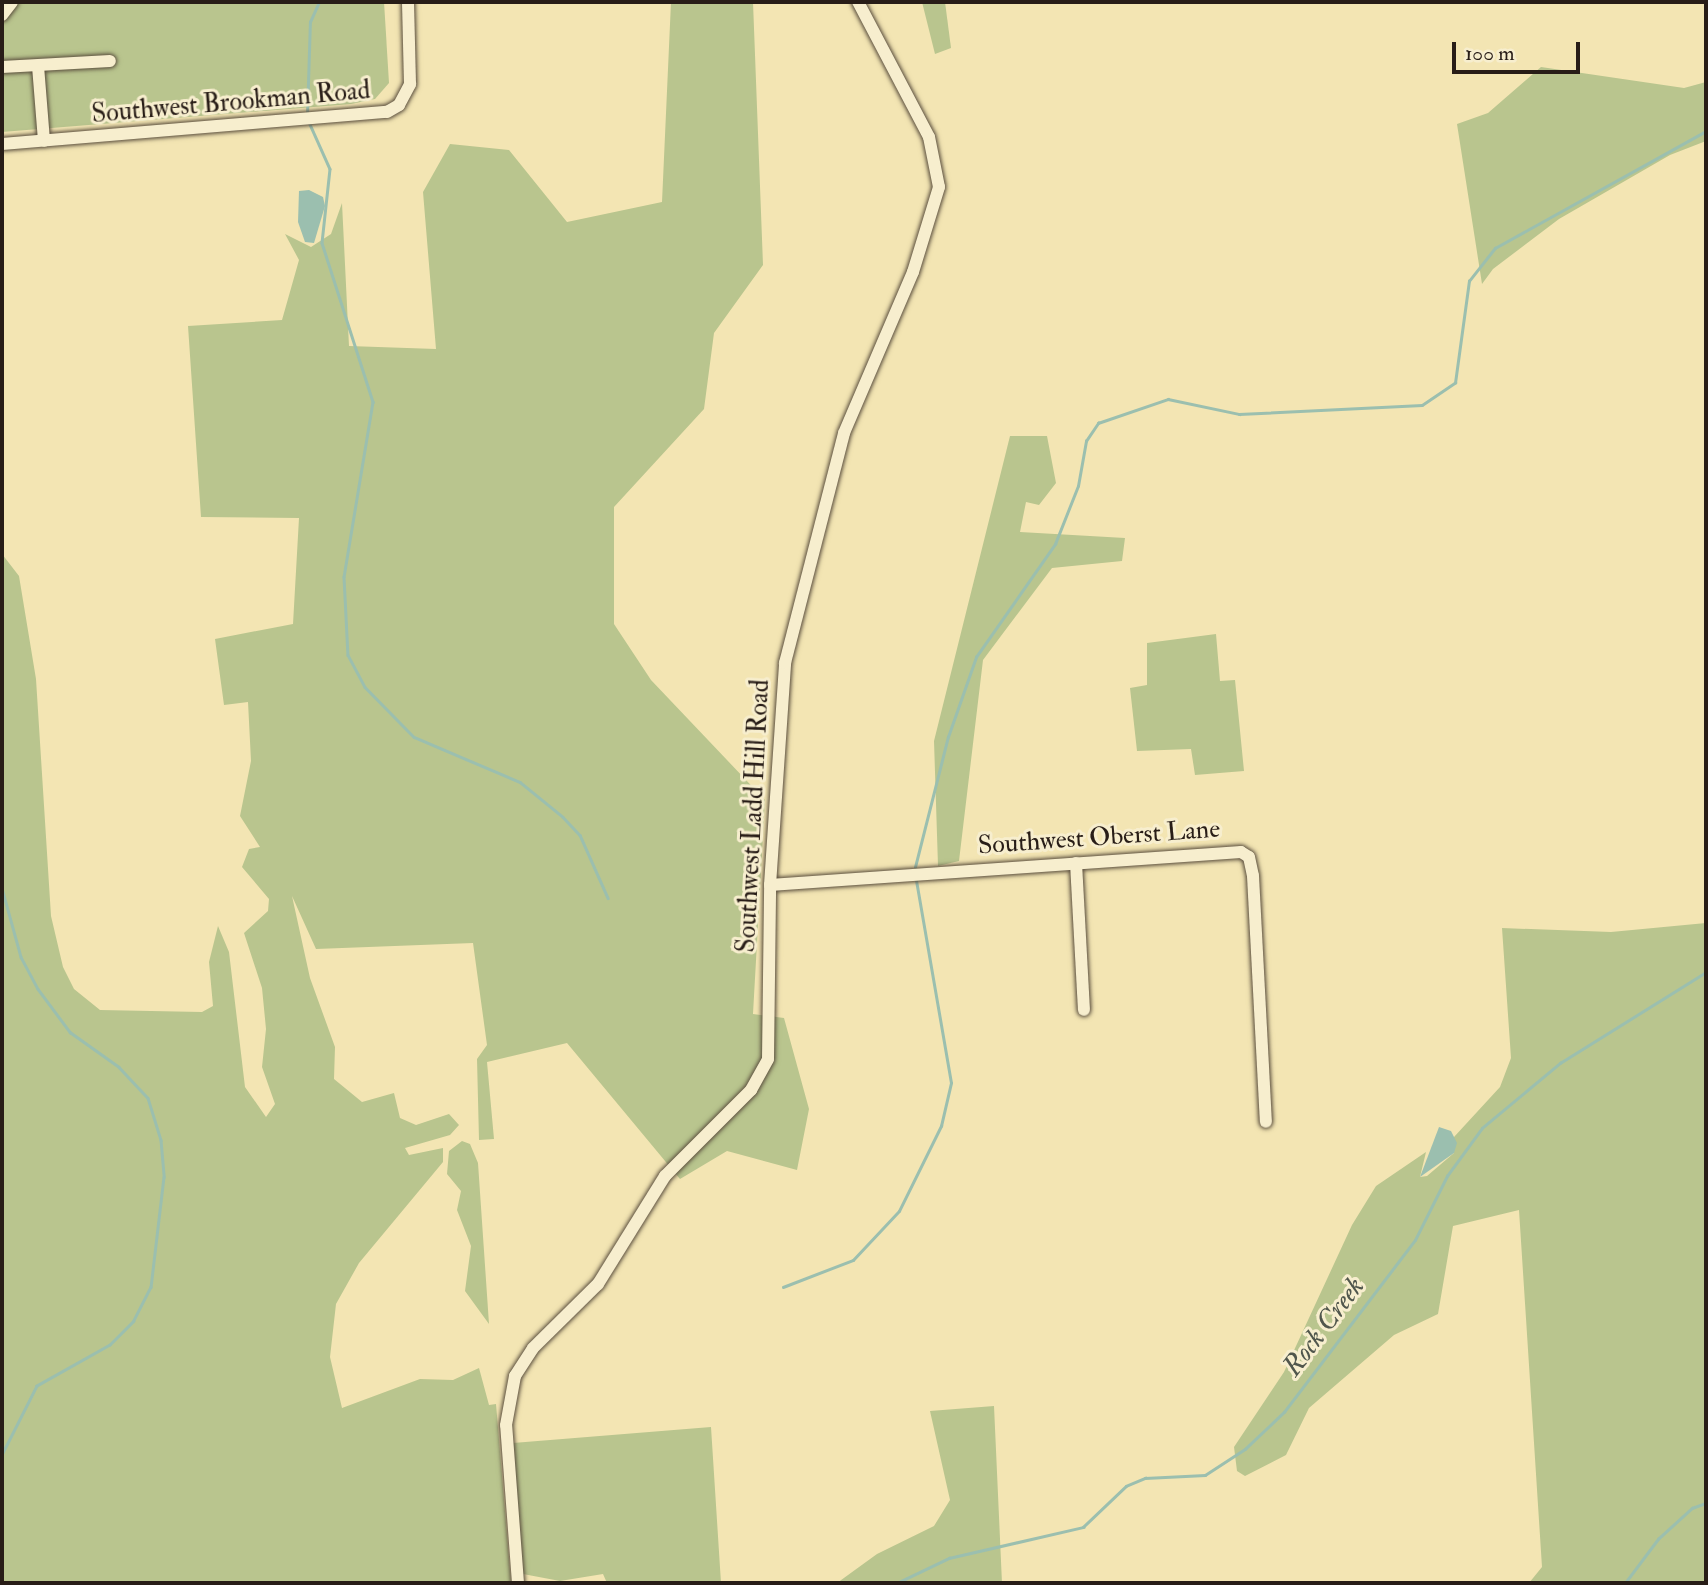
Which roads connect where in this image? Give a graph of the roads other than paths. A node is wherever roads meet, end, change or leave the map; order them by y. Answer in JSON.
{"nodes":[{"id":1,"x":12,"y":2,"type":"edge"},
{"id":2,"x":408,"y":2,"type":"edge"},
{"id":3,"x":858,"y":2,"type":"edge"},
{"id":4,"x":2,"y":15,"type":"edge"},
{"id":5,"x":110,"y":61,"type":"dead end"},
{"id":6,"x":38,"y":66,"type":"junction"},
{"id":7,"x":2,"y":67,"type":"edge"},
{"id":8,"x":44,"y":141,"type":"junction"},
{"id":9,"x":2,"y":144,"type":"edge"},
{"id":10,"x":1076,"y":863,"type":"junction"},
{"id":11,"x":770,"y":885,"type":"junction"},
{"id":12,"x":1084,"y":1010,"type":"dead end"},
{"id":13,"x":1266,"y":1122,"type":"dead end"},
{"id":14,"x":518,"y":1583,"type":"edge"}],
"edges":[{"from":1,"to":4,"type":"street"},
{"from":2,"to":8,"type":"street","name":"Southwest Brookman Road"},
{"from":3,"to":11,"type":"street","name":"Southwest Ladd Hill Road"},
{"from":5,"to":6,"type":"street"},
{"from":6,"to":7,"type":"street"},
{"from":6,"to":8,"type":"street"},
{"from":8,"to":9,"type":"street","name":"Southwest Brookman Road"},
{"from":10,"to":11,"type":"street","name":"Southwest Oberst Lane"},
{"from":10,"to":12,"type":"street"},
{"from":10,"to":13,"type":"street","name":"Southwest Oberst Lane"},
{"from":11,"to":14,"type":"street","name":"Southwest Ladd Hill Road"}]}
